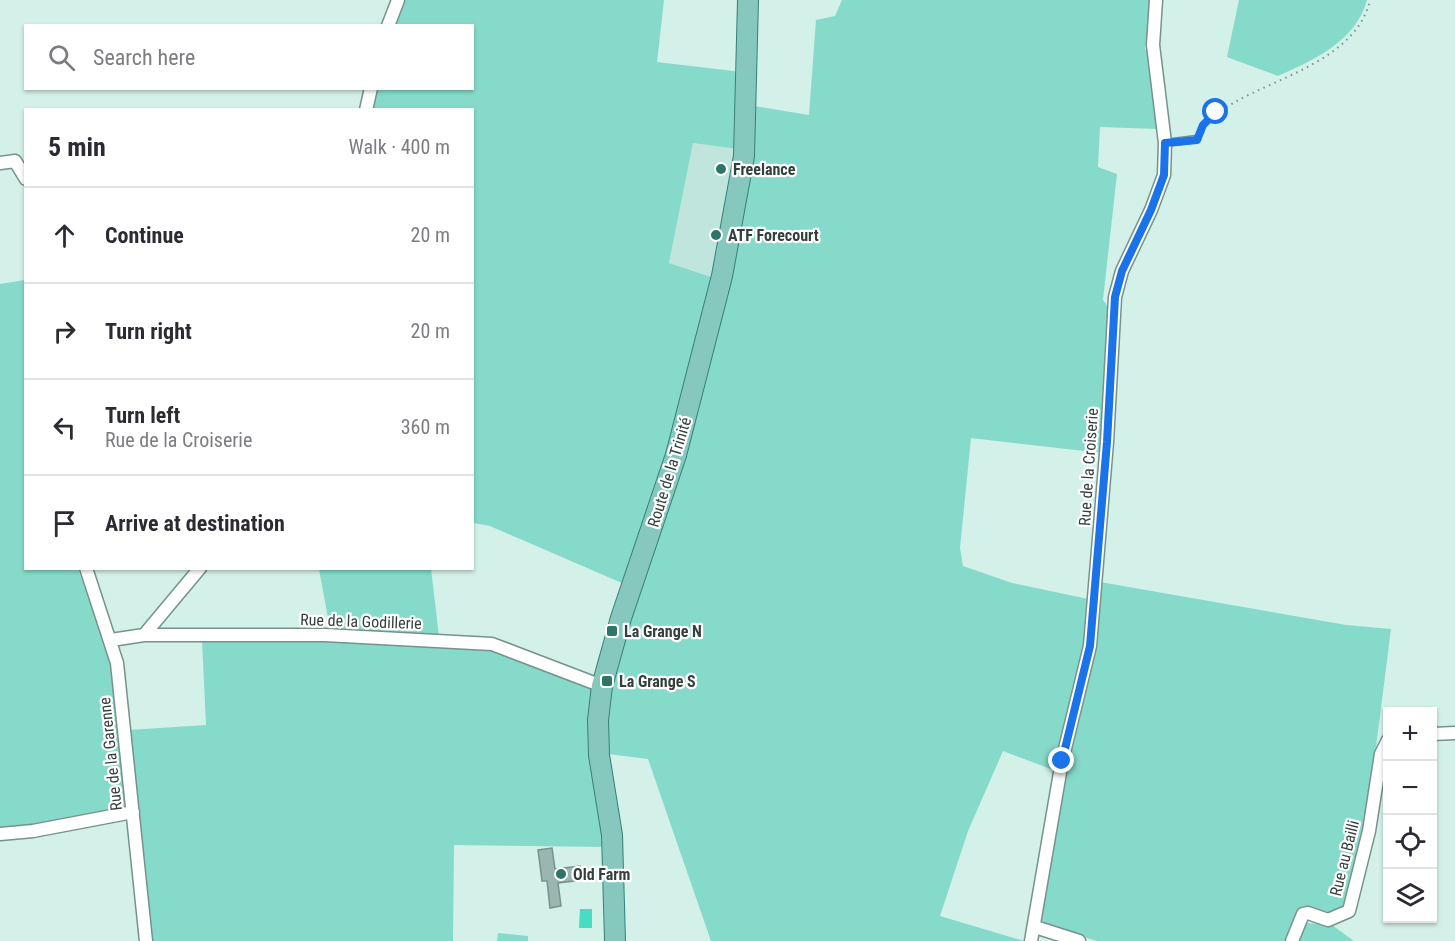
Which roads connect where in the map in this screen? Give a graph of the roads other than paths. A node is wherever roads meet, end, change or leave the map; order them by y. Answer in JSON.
{"nodes":[{"id":1,"x":398,"y":0,"type":"edge"},
{"id":2,"x":748,"y":0,"type":"edge"},
{"id":3,"x":1156,"y":0,"type":"edge"},
{"id":4,"x":389,"y":24,"type":"edge"},
{"id":5,"x":371,"y":90,"type":"edge"},
{"id":6,"x":366,"y":108,"type":"edge"},
{"id":7,"x":1197,"y":140,"type":"road end"},
{"id":8,"x":1165,"y":143,"type":"junction"},
{"id":9,"x":0,"y":163,"type":"edge"},
{"id":10,"x":24,"y":176,"type":"edge"},
{"id":11,"x":88,"y":570,"type":"edge"},
{"id":12,"x":198,"y":570,"type":"edge"},
{"id":13,"x":144,"y":635,"type":"junction"},
{"id":14,"x":111,"y":640,"type":"junction"},
{"id":15,"x":602,"y":686,"type":"junction"},
{"id":16,"x":1455,"y":733,"type":"edge"},
{"id":17,"x":1437,"y":734,"type":"edge"},
{"id":18,"x":1383,"y":750,"type":"edge"},
{"id":19,"x":133,"y":812,"type":"junction"},
{"id":20,"x":0,"y":834,"type":"edge"},
{"id":21,"x":1035,"y":927,"type":"junction"},
{"id":22,"x":146,"y":941,"type":"edge"},
{"id":23,"x":615,"y":941,"type":"edge"},
{"id":24,"x":1031,"y":941,"type":"edge"},
{"id":25,"x":1079,"y":941,"type":"edge"},
{"id":26,"x":1292,"y":941,"type":"edge"}],
"edges":[{"from":1,"to":4,"type":"street"},
{"from":2,"to":15,"type":"main road","name":"Route de la Trinité"},
{"from":3,"to":8,"type":"street","name":"Rue de la Croiserie"},
{"from":5,"to":6,"type":"street"},
{"from":7,"to":8,"type":"lane"},
{"from":8,"to":21,"type":"street","name":"Rue de la Croiserie"},
{"from":9,"to":10,"type":"street"},
{"from":11,"to":14,"type":"street","name":"Rue de la Garenne"},
{"from":12,"to":13,"type":"street"},
{"from":13,"to":14,"type":"street","name":"Rue de la Godillerie"},
{"from":13,"to":15,"type":"street","name":"Rue de la Godillerie"},
{"from":14,"to":19,"type":"street","name":"Rue de la Garenne"},
{"from":15,"to":23,"type":"main road","name":"Route de la Trinité"},
{"from":16,"to":17,"type":"street"},
{"from":18,"to":26,"type":"street","name":"Rue au Bailli"},
{"from":19,"to":20,"type":"street"},
{"from":19,"to":22,"type":"street","name":"Rue de la Garenne"},
{"from":21,"to":24,"type":"street","name":"Rue de la Croiserie"},
{"from":21,"to":25,"type":"street"}]}
